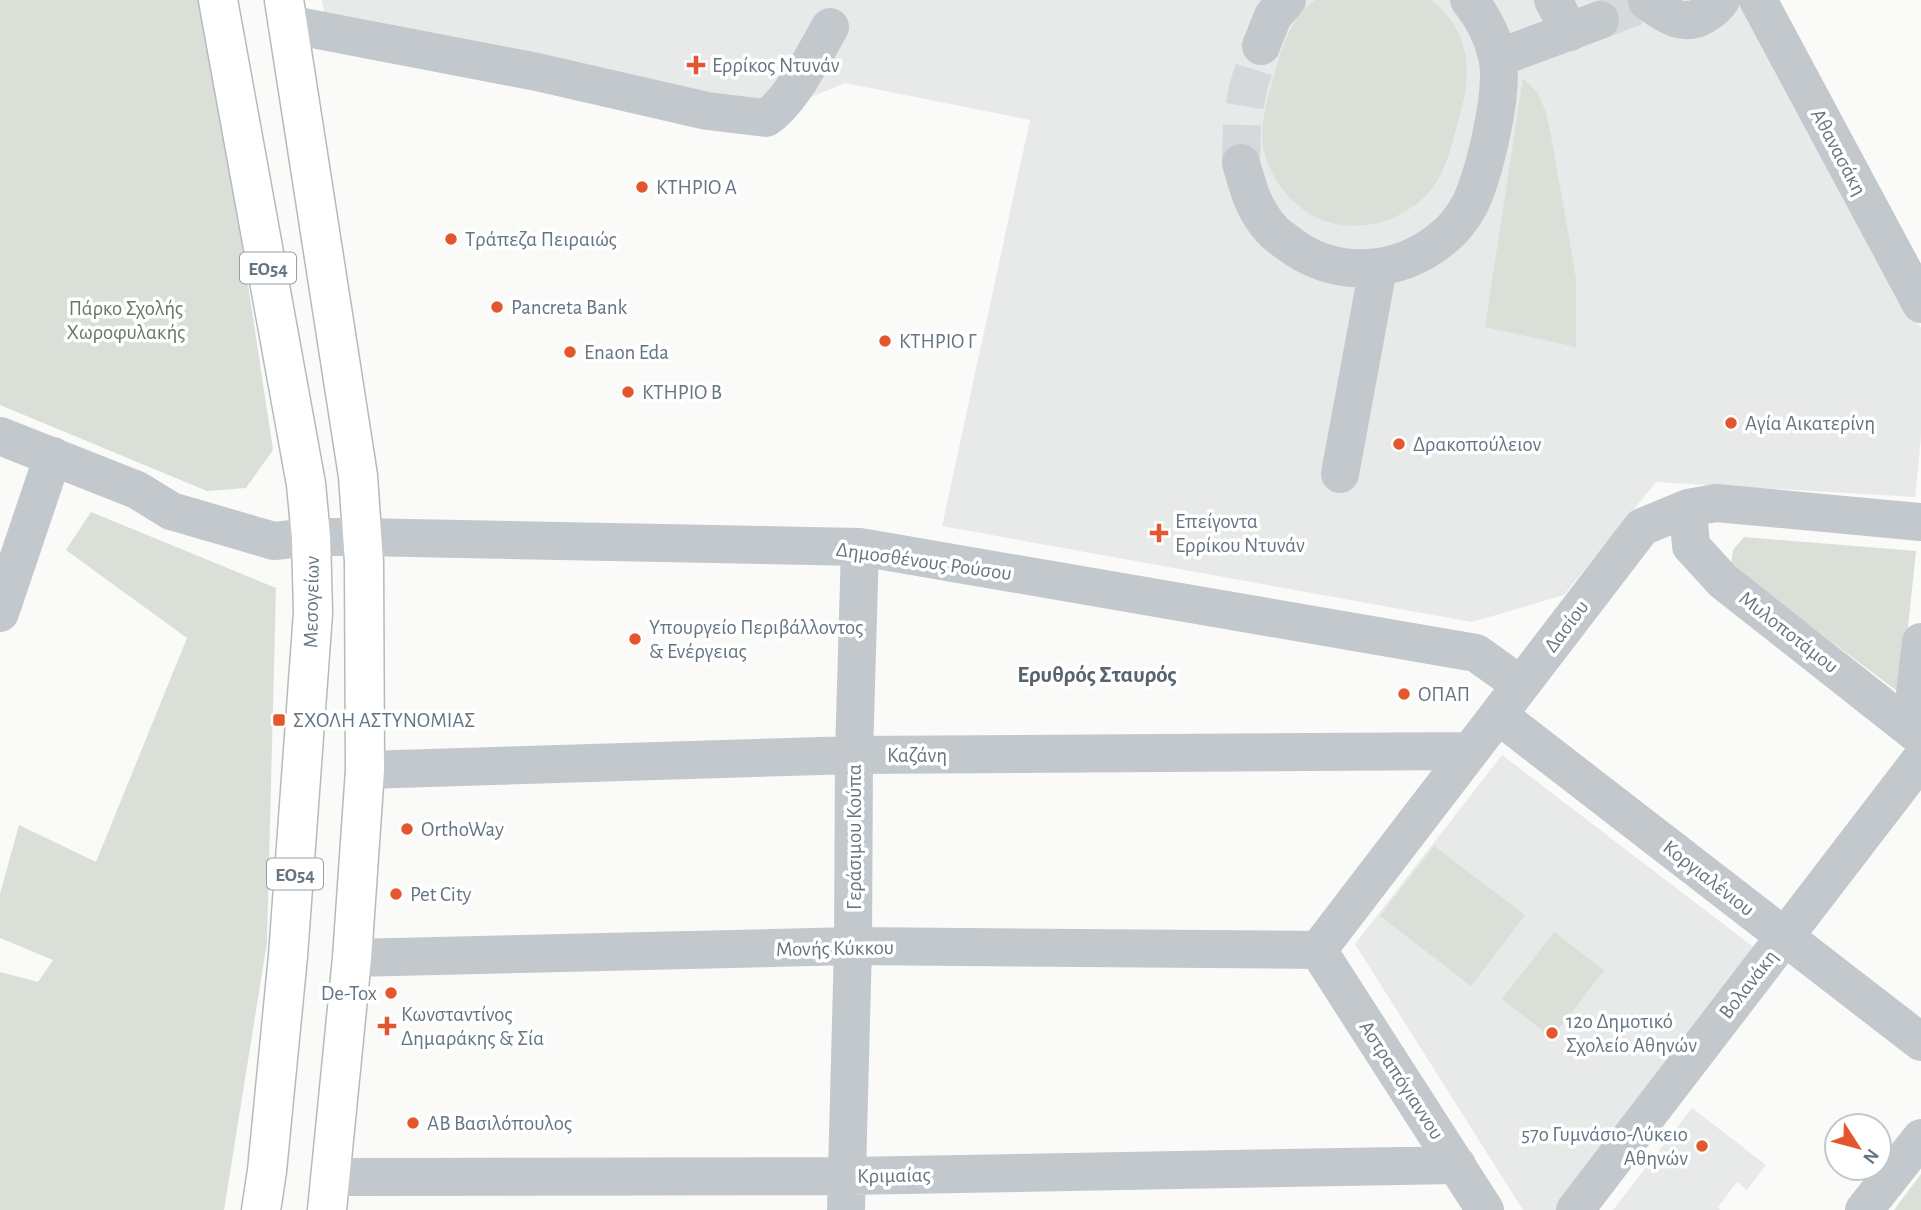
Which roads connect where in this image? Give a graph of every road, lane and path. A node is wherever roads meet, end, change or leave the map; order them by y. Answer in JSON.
{"nodes":[{"id":1,"x":218,"y":0,"type":"edge"},
{"id":2,"x":1287,"y":0,"type":"edge"},
{"id":3,"x":1469,"y":0,"type":"edge"},
{"id":4,"x":1721,"y":0,"type":"edge"},
{"id":5,"x":1758,"y":0,"type":"edge"},
{"id":6,"x":1643,"y":2,"type":"edge"},
{"id":7,"x":286,"y":12,"type":"edge"},
{"id":8,"x":1575,"y":17,"type":"tunnel mouth"},
{"id":9,"x":830,"y":27,"type":"dead end"},
{"id":10,"x":1261,"y":46,"type":"tunnel mouth"},
{"id":11,"x":1498,"y":58,"type":"junction"},
{"id":12,"x":1241,"y":163,"type":"tunnel mouth"},
{"id":13,"x":1378,"y":268,"type":"junction"},
{"id":14,"x":1921,"y":304,"type":"edge"},
{"id":15,"x":0,"y":436,"type":"edge"},
{"id":16,"x":53,"y":456,"type":"junction"},
{"id":17,"x":1340,"y":474,"type":"dead end"},
{"id":18,"x":1688,"y":508,"type":"junction"},
{"id":19,"x":1921,"y":522,"type":"edge"},
{"id":20,"x":311,"y":537,"type":"junction"},
{"id":21,"x":362,"y":537,"type":"junction"},
{"id":22,"x":860,"y":547,"type":"junction"},
{"id":23,"x":0,"y":613,"type":"edge"},
{"id":24,"x":1921,"y":642,"type":"edge"},
{"id":25,"x":1521,"y":685,"type":"junction"},
{"id":26,"x":1498,"y":715,"type":"junction"},
{"id":27,"x":1918,"y":741,"type":"edge"},
{"id":28,"x":1470,"y":751,"type":"junction"},
{"id":29,"x":854,"y":755,"type":"junction"},
{"id":30,"x":365,"y":770,"type":"junction"},
{"id":31,"x":1785,"y":937,"type":"junction"},
{"id":32,"x":853,"y":947,"type":"junction"},
{"id":33,"x":1318,"y":950,"type":"junction"},
{"id":34,"x":352,"y":958,"type":"junction"},
{"id":35,"x":1921,"y":1042,"type":"edge"},
{"id":36,"x":1921,"y":1138,"type":"edge"},
{"id":37,"x":1457,"y":1166,"type":"junction"},
{"id":38,"x":329,"y":1193,"type":"edge"},
{"id":39,"x":847,"y":1193,"type":"edge"},
{"id":40,"x":261,"y":1210,"type":"edge"},
{"id":41,"x":1485,"y":1210,"type":"edge"},
{"id":42,"x":1575,"y":1210,"type":"edge"},
{"id":43,"x":1864,"y":1210,"type":"edge"}],
"edges":[{"from":1,"to":20,"type":"main road","name":"Μεσογείων","number":"ΕΟ54"},
{"from":2,"to":10,"type":"street"},
{"from":3,"to":11,"type":"street"},
{"from":4,"to":6,"type":"street"},
{"from":5,"to":14,"type":"street","name":"Αθανασάκη"},
{"from":7,"to":9,"type":"street"},
{"from":7,"to":21,"type":"main road","number":"ΕΟ54"},
{"from":8,"to":11,"type":"street"},
{"from":11,"to":13,"type":"street"},
{"from":12,"to":13,"type":"street"},
{"from":13,"to":17,"type":"street"},
{"from":15,"to":16,"type":"street","name":"Δημοσθένους Ρούσου"},
{"from":16,"to":20,"type":"street","name":"Δημοσθένους Ρούσου"},
{"from":16,"to":23,"type":"street"},
{"from":18,"to":19,"type":"street","name":"Δασίου"},
{"from":18,"to":25,"type":"street","name":"Δασίου"},
{"from":18,"to":27,"type":"street","name":"Μυλοποτάμου"},
{"from":20,"to":21,"type":"street","name":"Δημοσθένους Ρούσου"},
{"from":20,"to":40,"type":"main road","name":"Μεσογείων","number":"ΕΟ54"},
{"from":21,"to":22,"type":"street","name":"Δημοσθένους Ρούσου"},
{"from":21,"to":30,"type":"main road","number":"ΕΟ54"},
{"from":22,"to":25,"type":"street","name":"Δημοσθένους Ρούσου"},
{"from":22,"to":29,"type":"street","name":"Γεράσιμου Κούπα"},
{"from":24,"to":27,"type":"street"},
{"from":25,"to":26,"type":"street","name":"Δασίου"},
{"from":26,"to":28,"type":"street","name":"Δασίου"},
{"from":26,"to":31,"type":"street","name":"Κοργιαλένιου"},
{"from":27,"to":31,"type":"street","name":"Βολανάκη"},
{"from":28,"to":29,"type":"street","name":"Καζάνη"},
{"from":28,"to":33,"type":"street","name":"Δασίου"},
{"from":29,"to":30,"type":"street","name":"Καζάνη"},
{"from":29,"to":32,"type":"street","name":"Γεράσιμου Κούπα"},
{"from":30,"to":34,"type":"main road","number":"ΕΟ54"},
{"from":31,"to":35,"type":"street","name":"Κοργιαλένιου"},
{"from":31,"to":42,"type":"street","name":"Βολανάκη"},
{"from":32,"to":33,"type":"street","name":"Μονής Κύκκου"},
{"from":32,"to":34,"type":"street","name":"Μονής Κύκκου"},
{"from":32,"to":39,"type":"street","name":"Γεράσιμου Κούπα"},
{"from":33,"to":37,"type":"street","name":"Αστραπόγιαννου"},
{"from":34,"to":38,"type":"main road","number":"ΕΟ54"},
{"from":36,"to":43,"type":"street"},
{"from":37,"to":39,"type":"street","name":"Κριμαίας"},
{"from":37,"to":41,"type":"street","name":"Αστραπόγιαννου"},
{"from":38,"to":39,"type":"street","name":"Κριμαίας"}]}
